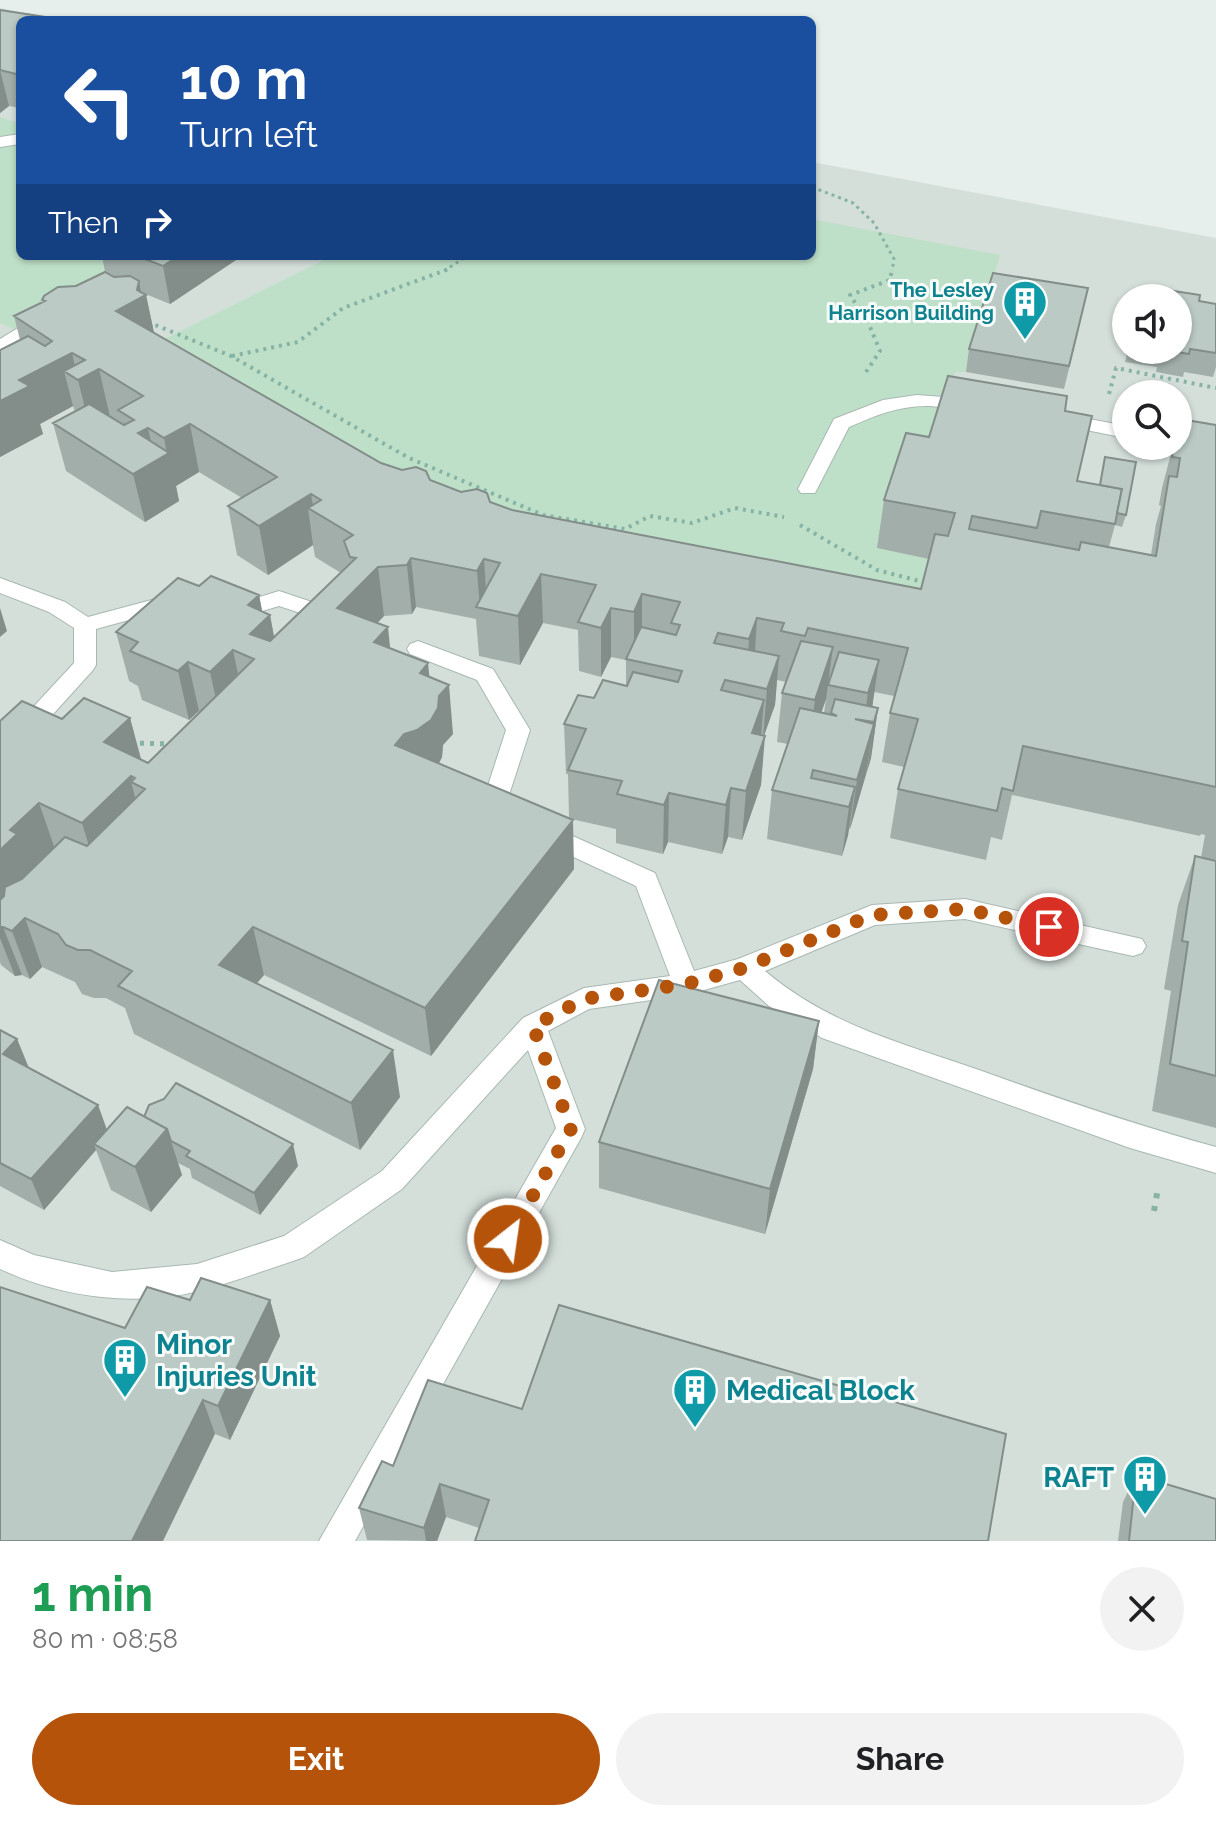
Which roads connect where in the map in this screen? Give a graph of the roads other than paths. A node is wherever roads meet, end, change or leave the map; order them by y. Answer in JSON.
{"nodes":[{"id":1,"x":59,"y":306,"type":"edge"},
{"id":2,"x":0,"y":348,"type":"edge"},
{"id":3,"x":994,"y":409,"type":"edge"},
{"id":4,"x":1039,"y":416,"type":"edge"},
{"id":5,"x":1112,"y":429,"type":"edge"},
{"id":6,"x":808,"y":489,"type":"dead end"},
{"id":7,"x":0,"y":585,"type":"edge"},
{"id":8,"x":338,"y":619,"type":"edge"},
{"id":9,"x":85,"y":625,"type":"junction"},
{"id":10,"x":418,"y":649,"type":"dead end"},
{"id":11,"x":0,"y":758,"type":"edge"},
{"id":12,"x":1133,"y":946,"type":"dead end"},
{"id":13,"x":744,"y":968,"type":"junction"},
{"id":14,"x":686,"y":984,"type":"junction"},
{"id":15,"x":533,"y":1026,"type":"junction"},
{"id":16,"x":1216,"y":1160,"type":"edge"},
{"id":17,"x":0,"y":1254,"type":"edge"},
{"id":18,"x":336,"y":1541,"type":"edge"}],
"edges":[{"from":1,"to":2,"type":"lane"},
{"from":3,"to":6,"type":"lane"},
{"from":4,"to":5,"type":"lane"},
{"from":7,"to":9,"type":"lane"},
{"from":8,"to":9,"type":"lane"},
{"from":9,"to":11,"type":"lane"},
{"from":10,"to":14,"type":"lane"},
{"from":12,"to":13,"type":"lane"},
{"from":13,"to":14,"type":"lane"},
{"from":13,"to":16,"type":"lane"},
{"from":14,"to":15,"type":"lane"},
{"from":15,"to":17,"type":"lane"},
{"from":15,"to":18,"type":"lane"}]}
